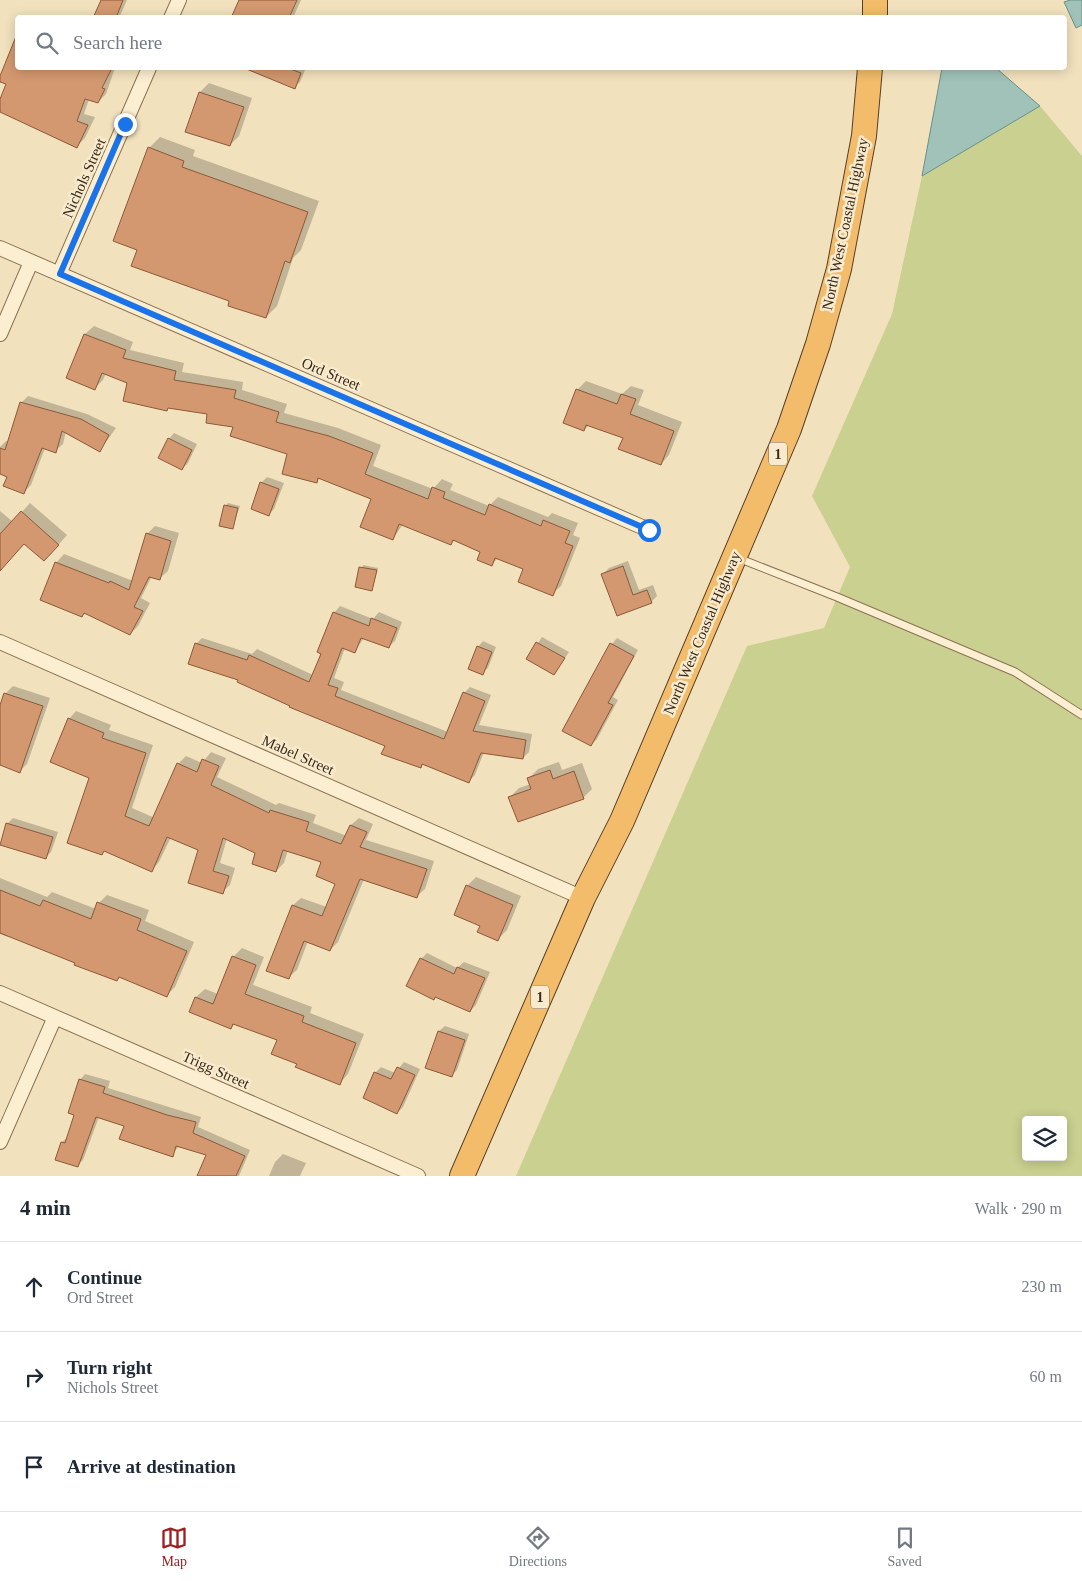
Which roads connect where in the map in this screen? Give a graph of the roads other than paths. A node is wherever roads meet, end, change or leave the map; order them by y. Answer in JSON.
{"nodes":[{"id":1,"x":179,"y":0,"type":"edge"},
{"id":2,"x":875,"y":0,"type":"edge"},
{"id":3,"x":172,"y":15,"type":"edge"},
{"id":4,"x":875,"y":15,"type":"edge"},
{"id":5,"x":148,"y":70,"type":"edge"},
{"id":6,"x":870,"y":70,"type":"edge"},
{"id":7,"x":0,"y":248,"type":"edge"},
{"id":8,"x":31,"y":262,"type":"junction"},
{"id":9,"x":60,"y":274,"type":"junction"},
{"id":10,"x":0,"y":334,"type":"edge"},
{"id":11,"x":649,"y":530,"type":"dead end"},
{"id":12,"x":735,"y":557,"type":"junction"},
{"id":13,"x":0,"y":642,"type":"edge"},
{"id":14,"x":1082,"y":715,"type":"edge"},
{"id":15,"x":583,"y":898,"type":"junction"},
{"id":16,"x":0,"y":993,"type":"edge"},
{"id":17,"x":55,"y":1017,"type":"junction"},
{"id":18,"x":0,"y":1142,"type":"edge"},
{"id":19,"x":418,"y":1176,"type":"edge"},
{"id":20,"x":462,"y":1176,"type":"edge"}],
"edges":[{"from":1,"to":3,"type":"street"},
{"from":2,"to":4,"type":"highway"},
{"from":5,"to":9,"type":"street","name":"Nichols Street"},
{"from":6,"to":12,"type":"highway","name":"North West Coastal Highway","number":"1"},
{"from":7,"to":8,"type":"street","name":"Ord Street"},
{"from":8,"to":9,"type":"street","name":"Ord Street"},
{"from":8,"to":10,"type":"street"},
{"from":9,"to":11,"type":"street","name":"Ord Street"},
{"from":12,"to":14,"type":"lane"},
{"from":12,"to":15,"type":"highway","name":"North West Coastal Highway","number":"1"},
{"from":13,"to":15,"type":"street","name":"Mabel Street"},
{"from":15,"to":20,"type":"highway","name":"North West Coastal Highway","number":"1"},
{"from":16,"to":17,"type":"street","name":"Trigg Street"},
{"from":17,"to":18,"type":"street"},
{"from":17,"to":19,"type":"street","name":"Trigg Street"}]}
